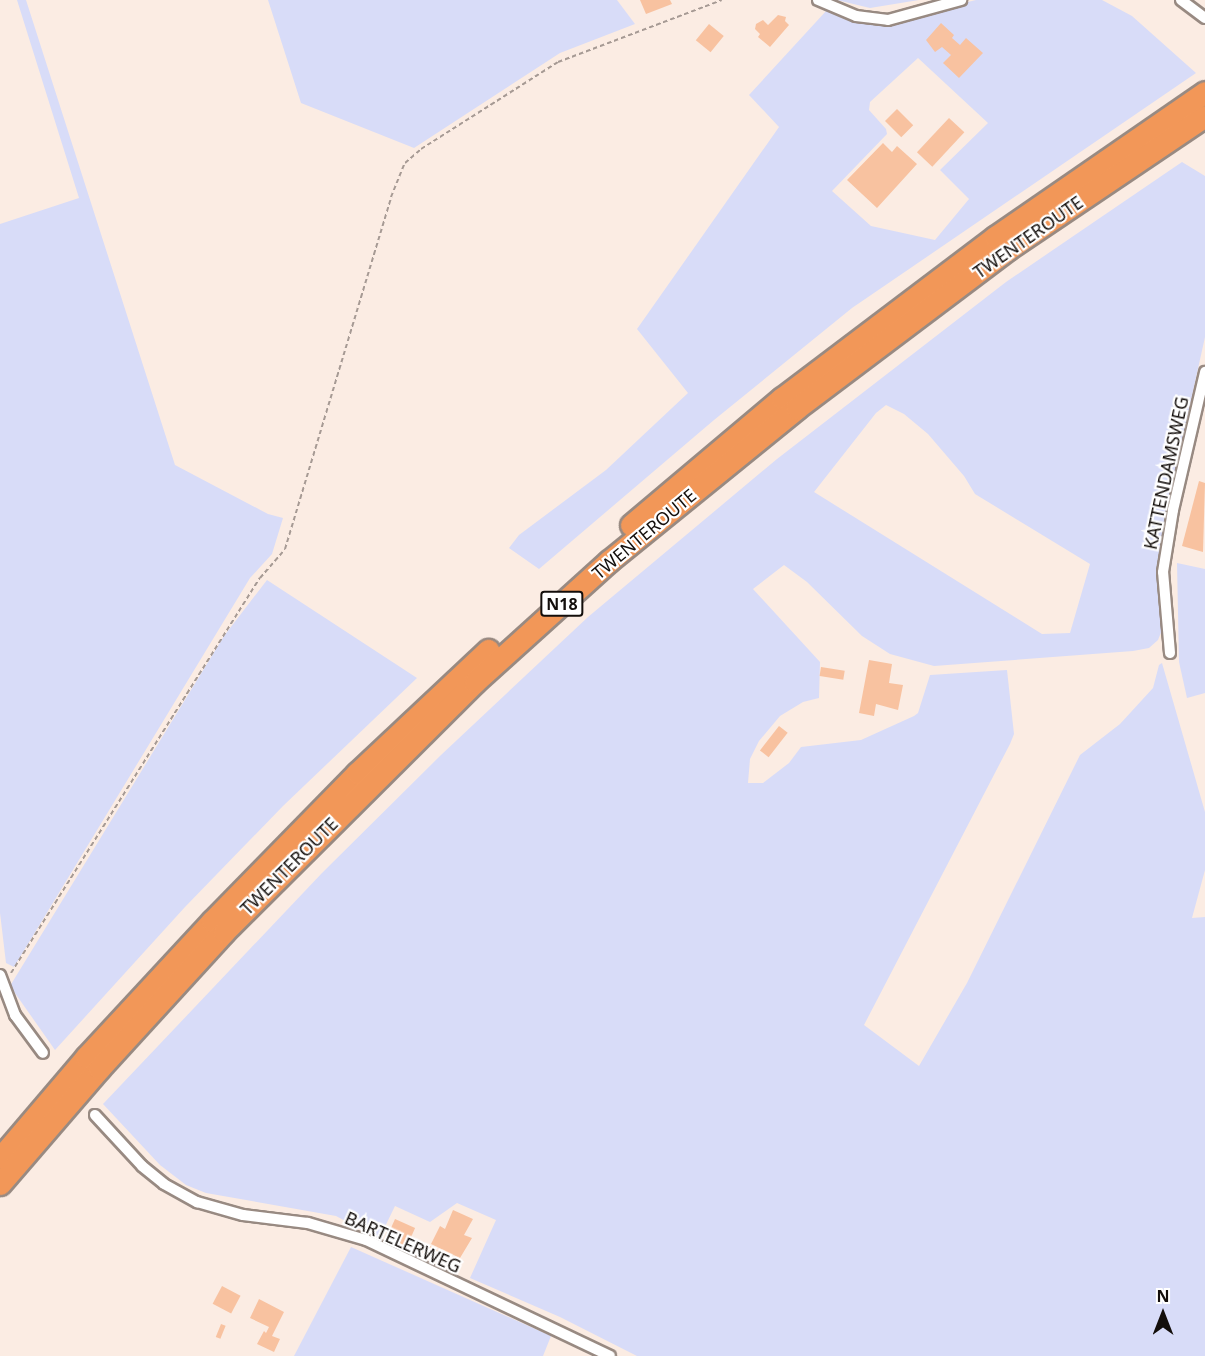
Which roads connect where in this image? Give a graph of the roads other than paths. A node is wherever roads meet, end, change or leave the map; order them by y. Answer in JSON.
{"nodes":[{"id":1,"x":818,"y":0,"type":"edge"},
{"id":2,"x":961,"y":0,"type":"edge"},
{"id":3,"x":1181,"y":0,"type":"edge"},
{"id":4,"x":1205,"y":18,"type":"edge"},
{"id":5,"x":1205,"y":92,"type":"edge"},
{"id":6,"x":1205,"y":116,"type":"edge"},
{"id":7,"x":1205,"y":372,"type":"edge"},
{"id":8,"x":1170,"y":653,"type":"dead end"},
{"id":9,"x":1,"y":977,"type":"edge"},
{"id":10,"x":43,"y":1053,"type":"dead end"},
{"id":11,"x":95,"y":1115,"type":"dead end"},
{"id":12,"x":0,"y":1158,"type":"edge"},
{"id":13,"x":0,"y":1184,"type":"edge"},
{"id":14,"x":610,"y":1356,"type":"edge"}],
"edges":[{"from":1,"to":2,"type":"street"},
{"from":3,"to":4,"type":"street"},
{"from":5,"to":12,"type":"highway","name":"TWENTEROUTE","number":"N18"},
{"from":6,"to":13,"type":"highway","name":"TWENTEROUTE","number":"N18"},
{"from":7,"to":8,"type":"street","name":"KATTENDAMSWEG"},
{"from":9,"to":10,"type":"street"},
{"from":11,"to":14,"type":"street","name":"BARTELERWEG"}]}
